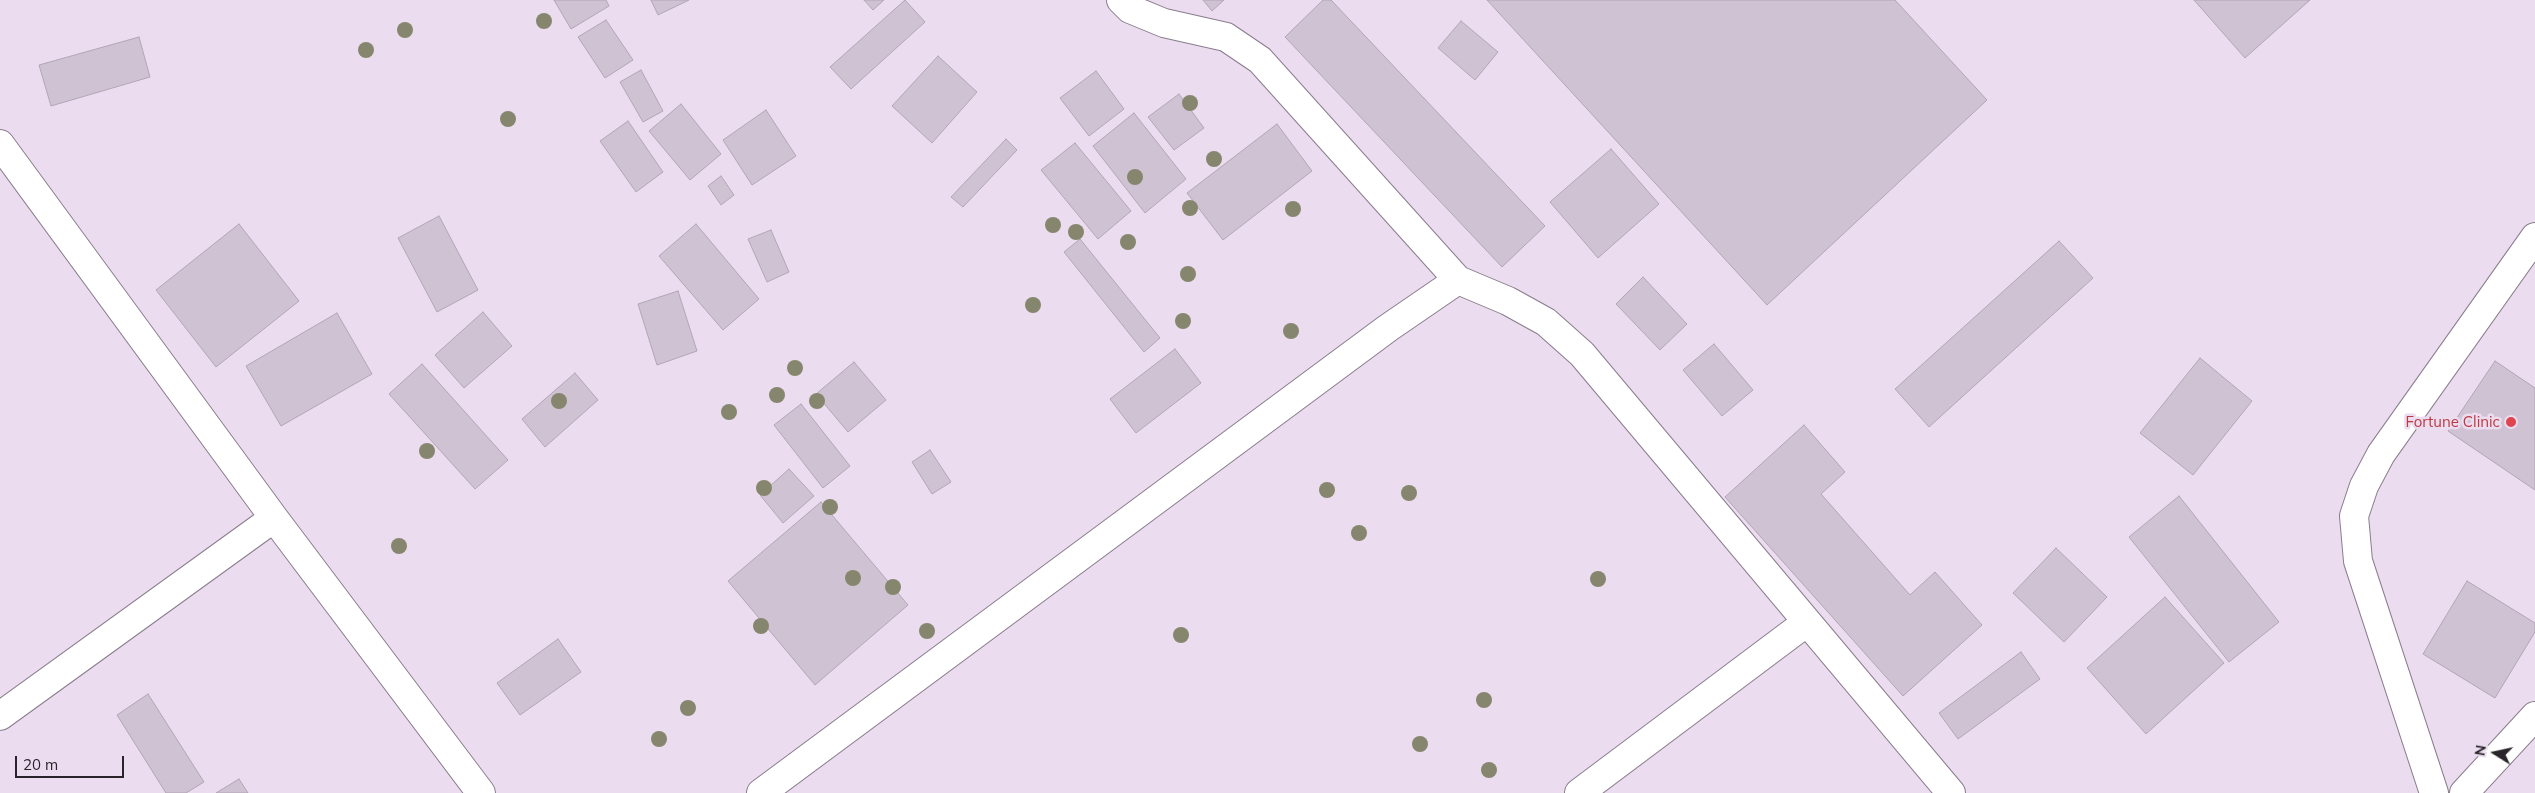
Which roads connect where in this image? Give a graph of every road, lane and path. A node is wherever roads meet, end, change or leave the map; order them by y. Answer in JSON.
{"nodes":[{"id":1,"x":1121,"y":0,"type":"edge"},
{"id":2,"x":0,"y":144,"type":"edge"},
{"id":3,"x":2535,"y":237,"type":"edge"},
{"id":4,"x":1458,"y":280,"type":"junction"},
{"id":5,"x":274,"y":518,"type":"junction"},
{"id":6,"x":1807,"y":622,"type":"junction"},
{"id":7,"x":0,"y":716,"type":"edge"},
{"id":8,"x":2535,"y":716,"type":"edge"},
{"id":9,"x":481,"y":793,"type":"edge"},
{"id":10,"x":761,"y":793,"type":"edge"},
{"id":11,"x":1579,"y":793,"type":"edge"},
{"id":12,"x":1951,"y":793,"type":"edge"},
{"id":13,"x":2434,"y":793,"type":"edge"},
{"id":14,"x":2464,"y":793,"type":"edge"}],
"edges":[{"from":1,"to":4,"type":"street"},
{"from":2,"to":5,"type":"street"},
{"from":3,"to":13,"type":"street"},
{"from":4,"to":6,"type":"street"},
{"from":4,"to":10,"type":"street"},
{"from":5,"to":7,"type":"street"},
{"from":5,"to":9,"type":"street"},
{"from":6,"to":11,"type":"street"},
{"from":6,"to":12,"type":"street"},
{"from":8,"to":14,"type":"street"}]}
